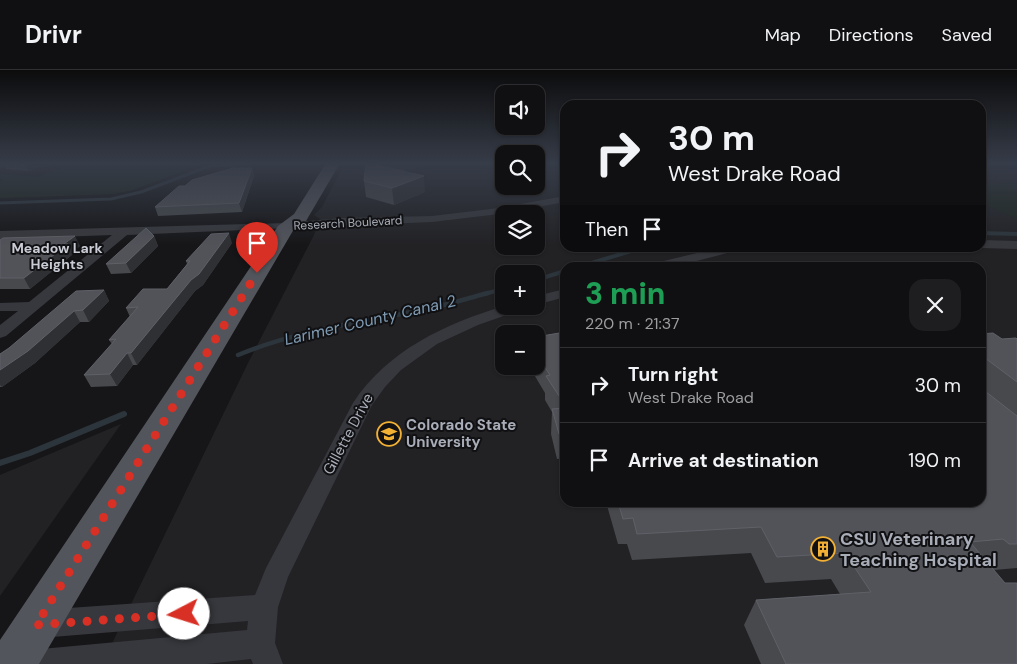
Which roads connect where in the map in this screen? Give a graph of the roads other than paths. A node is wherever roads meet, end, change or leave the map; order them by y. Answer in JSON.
{"nodes":[{"id":1,"x":310,"y":191,"type":"edge"},
{"id":2,"x":560,"y":199,"type":"edge"},
{"id":3,"x":560,"y":205,"type":"edge"},
{"id":4,"x":545,"y":209,"type":"edge"},
{"id":5,"x":495,"y":218,"type":"edge"},
{"id":6,"x":287,"y":226,"type":"junction"},
{"id":7,"x":122,"y":232,"type":"junction"},
{"id":8,"x":0,"y":235,"type":"edge"},
{"id":9,"x":986,"y":244,"type":"edge"},
{"id":10,"x":1017,"y":245,"type":"edge"},
{"id":11,"x":716,"y":252,"type":"edge"},
{"id":12,"x":676,"y":262,"type":"edge"},
{"id":13,"x":560,"y":294,"type":"edge"},
{"id":14,"x":545,"y":299,"type":"edge"},
{"id":15,"x":33,"y":306,"type":"junction"},
{"id":16,"x":0,"y":307,"type":"edge"},
{"id":17,"x":495,"y":314,"type":"edge"},
{"id":18,"x":0,"y":333,"type":"edge"},
{"id":19,"x":264,"y":607,"type":"junction"},
{"id":20,"x":36,"y":625,"type":"junction"},
{"id":21,"x":264,"y":653,"type":"edge"},
{"id":22,"x":12,"y":664,"type":"edge"},
{"id":23,"x":41,"y":664,"type":"edge"}],
"edges":[{"from":1,"to":6,"type":"main road"},
{"from":2,"to":6,"type":"street","name":"Research Boulevard"},
{"from":3,"to":4,"type":"street"},
{"from":5,"to":6,"type":"street","name":"Research Boulevard"},
{"from":6,"to":7,"type":"street"},
{"from":6,"to":20,"type":"main road"},
{"from":7,"to":8,"type":"street"},
{"from":7,"to":15,"type":"street"},
{"from":9,"to":10,"type":"street"},
{"from":11,"to":12,"type":"street"},
{"from":13,"to":14,"type":"street"},
{"from":15,"to":16,"type":"street"},
{"from":15,"to":18,"type":"street"},
{"from":17,"to":19,"type":"street","name":"Gillette Drive"},
{"from":19,"to":20,"type":"street"},
{"from":19,"to":21,"type":"street","name":"Gillette Drive"},
{"from":20,"to":22,"type":"main road"},
{"from":21,"to":23,"type":"street","name":"Gillette Drive"}]}
